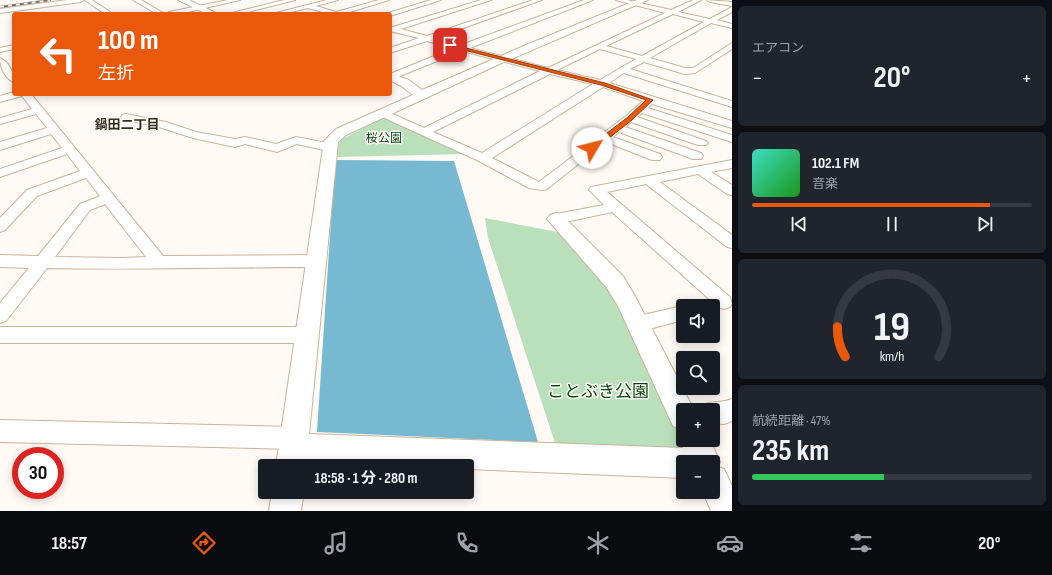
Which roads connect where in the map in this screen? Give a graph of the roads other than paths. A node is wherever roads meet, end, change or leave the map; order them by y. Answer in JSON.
{"nodes":[{"id":1,"x":81,"y":0,"type":"edge"},
{"id":2,"x":88,"y":0,"type":"edge"},
{"id":3,"x":136,"y":0,"type":"edge"},
{"id":4,"x":182,"y":0,"type":"edge"},
{"id":5,"x":234,"y":0,"type":"edge"},
{"id":6,"x":289,"y":0,"type":"edge"},
{"id":7,"x":335,"y":0,"type":"edge"},
{"id":8,"x":386,"y":0,"type":"edge"},
{"id":9,"x":438,"y":0,"type":"edge"},
{"id":10,"x":488,"y":0,"type":"edge"},
{"id":11,"x":539,"y":0,"type":"edge"},
{"id":12,"x":590,"y":0,"type":"edge"},
{"id":13,"x":619,"y":0,"type":"edge"},
{"id":14,"x":644,"y":0,"type":"edge"},
{"id":15,"x":698,"y":0,"type":"edge"},
{"id":16,"x":710,"y":0,"type":"edge"},
{"id":17,"x":462,"y":2,"type":"dead end"},
{"id":18,"x":48,"y":4,"type":"junction"},
{"id":19,"x":635,"y":4,"type":"junction"},
{"id":20,"x":732,"y":4,"type":"edge"},
{"id":21,"x":472,"y":5,"type":"junction"},
{"id":22,"x":308,"y":6,"type":"junction"},
{"id":23,"x":200,"y":8,"type":"junction"},
{"id":24,"x":54,"y":9,"type":"dead end"},
{"id":25,"x":732,"y":9,"type":"edge"},
{"id":26,"x":3,"y":10,"type":"edge"},
{"id":27,"x":107,"y":12,"type":"edge"},
{"id":28,"x":158,"y":12,"type":"edge"},
{"id":29,"x":180,"y":12,"type":"edge"},
{"id":30,"x":209,"y":12,"type":"edge"},
{"id":31,"x":239,"y":12,"type":"edge"},
{"id":32,"x":284,"y":12,"type":"edge"},
{"id":33,"x":329,"y":12,"type":"edge"},
{"id":34,"x":343,"y":12,"type":"edge"},
{"id":35,"x":672,"y":12,"type":"junction"},
{"id":36,"x":392,"y":13,"type":"edge"},
{"id":37,"x":499,"y":13,"type":"junction"},
{"id":38,"x":12,"y":15,"type":"edge"},
{"id":39,"x":711,"y":21,"type":"junction"},
{"id":40,"x":732,"y":26,"type":"edge"},
{"id":41,"x":392,"y":29,"type":"edge"},
{"id":42,"x":392,"y":29,"type":"edge"},
{"id":43,"x":426,"y":38,"type":"junction"},
{"id":44,"x":732,"y":45,"type":"edge"},
{"id":45,"x":599,"y":46,"type":"junction"},
{"id":46,"x":12,"y":47,"type":"edge"},
{"id":47,"x":462,"y":48,"type":"junction"},
{"id":48,"x":0,"y":50,"type":"edge"},
{"id":49,"x":392,"y":50,"type":"edge"},
{"id":50,"x":644,"y":58,"type":"junction"},
{"id":51,"x":501,"y":59,"type":"junction"},
{"id":52,"x":12,"y":62,"type":"edge"},
{"id":53,"x":1,"y":64,"type":"edge"},
{"id":54,"x":547,"y":70,"type":"junction"},
{"id":55,"x":624,"y":70,"type":"junction"},
{"id":56,"x":12,"y":76,"type":"edge"},
{"id":57,"x":392,"y":76,"type":"edge"},
{"id":58,"x":392,"y":76,"type":"edge"},
{"id":59,"x":12,"y":78,"type":"edge"},
{"id":60,"x":0,"y":80,"type":"edge"},
{"id":61,"x":603,"y":84,"type":"junction"},
{"id":62,"x":421,"y":95,"type":"junction"},
{"id":63,"x":12,"y":96,"type":"edge"},
{"id":64,"x":28,"y":96,"type":"edge"},
{"id":65,"x":0,"y":99,"type":"edge"},
{"id":66,"x":650,"y":100,"type":"junction"},
{"id":67,"x":731,"y":102,"type":"edge"},
{"id":68,"x":641,"y":109,"type":"junction"},
{"id":69,"x":40,"y":110,"type":"junction"},
{"id":70,"x":382,"y":113,"type":"junction"},
{"id":71,"x":126,"y":117,"type":"dead end"},
{"id":72,"x":630,"y":118,"type":"junction"},
{"id":73,"x":0,"y":121,"type":"edge"},
{"id":74,"x":732,"y":125,"type":"edge"},
{"id":75,"x":618,"y":128,"type":"junction"},
{"id":76,"x":54,"y":129,"type":"junction"},
{"id":77,"x":424,"y":132,"type":"junction"},
{"id":78,"x":605,"y":138,"type":"junction"},
{"id":79,"x":732,"y":139,"type":"edge"},
{"id":80,"x":702,"y":143,"type":"dead end"},
{"id":81,"x":0,"y":146,"type":"edge"},
{"id":82,"x":329,"y":146,"type":"junction"},
{"id":83,"x":71,"y":149,"type":"junction"},
{"id":84,"x":697,"y":156,"type":"dead end"},
{"id":85,"x":656,"y":157,"type":"dead end"},
{"id":86,"x":483,"y":158,"type":"junction"},
{"id":87,"x":732,"y":164,"type":"edge"},
{"id":88,"x":700,"y":170,"type":"junction"},
{"id":89,"x":0,"y":173,"type":"edge"},
{"id":90,"x":88,"y":173,"type":"junction"},
{"id":91,"x":649,"y":180,"type":"junction"},
{"id":92,"x":732,"y":192,"type":"edge"},
{"id":93,"x":108,"y":198,"type":"junction"},
{"id":94,"x":615,"y":207,"type":"junction"},
{"id":95,"x":556,"y":219,"type":"joint"},
{"id":96,"x":0,"y":227,"type":"edge"},
{"id":97,"x":732,"y":243,"type":"edge"},
{"id":98,"x":0,"y":261,"type":"edge"},
{"id":99,"x":316,"y":261,"type":"junction"},
{"id":100,"x":42,"y":262,"type":"junction"},
{"id":101,"x":159,"y":262,"type":"junction"},
{"id":102,"x":721,"y":303,"type":"edge"},
{"id":103,"x":676,"y":315,"type":"edge"},
{"id":104,"x":0,"y":316,"type":"edge"},
{"id":105,"x":638,"y":324,"type":"junction"},
{"id":106,"x":0,"y":335,"type":"edge"},
{"id":107,"x":307,"y":335,"type":"junction"},
{"id":108,"x":677,"y":403,"type":"edge"},
{"id":109,"x":732,"y":410,"type":"edge"},
{"id":110,"x":720,"y":413,"type":"edge"},
{"id":111,"x":0,"y":431,"type":"edge"},
{"id":112,"x":293,"y":451,"type":"edge"},
{"id":113,"x":676,"y":463,"type":"edge"},
{"id":114,"x":720,"y":496,"type":"edge"},
{"id":115,"x":287,"y":499,"type":"edge"},
{"id":116,"x":285,"y":511,"type":"edge"},
{"id":117,"x":727,"y":511,"type":"edge"}],
"edges":[{"from":1,"to":18,"type":"street"},
{"from":2,"to":27,"type":"street"},
{"from":3,"to":28,"type":"street"},
{"from":4,"to":23,"type":"street"},
{"from":5,"to":23,"type":"street"},
{"from":6,"to":22,"type":"street"},
{"from":6,"to":31,"type":"street"},
{"from":7,"to":22,"type":"street"},
{"from":8,"to":34,"type":"street"},
{"from":9,"to":36,"type":"street"},
{"from":10,"to":21,"type":"street"},
{"from":11,"to":37,"type":"street"},
{"from":12,"to":47,"type":"street"},
{"from":13,"to":19,"type":"street"},
{"from":14,"to":19,"type":"street"},
{"from":15,"to":35,"type":"street"},
{"from":16,"to":20,"type":"street"},
{"from":17,"to":21,"type":"street"},
{"from":18,"to":24,"type":"street"},
{"from":18,"to":26,"type":"street"},
{"from":19,"to":35,"type":"street"},
{"from":19,"to":51,"type":"street"},
{"from":21,"to":37,"type":"street"},
{"from":21,"to":41,"type":"street"},
{"from":22,"to":32,"type":"street"},
{"from":22,"to":33,"type":"street"},
{"from":23,"to":29,"type":"street"},
{"from":23,"to":30,"type":"street"},
{"from":25,"to":39,"type":"street"},
{"from":26,"to":38,"type":"street"},
{"from":35,"to":39,"type":"street"},
{"from":35,"to":45,"type":"street"},
{"from":37,"to":43,"type":"street"},
{"from":39,"to":40,"type":"street"},
{"from":39,"to":50,"type":"street"},
{"from":42,"to":43,"type":"street"},
{"from":43,"to":47,"type":"street"},
{"from":43,"to":49,"type":"street"},
{"from":44,"to":50,"type":"street"},
{"from":45,"to":50,"type":"street"},
{"from":45,"to":54,"type":"street"},
{"from":46,"to":48,"type":"street"},
{"from":47,"to":51,"type":"street"},
{"from":47,"to":57,"type":"street"},
{"from":50,"to":55,"type":"street"},
{"from":51,"to":54,"type":"street"},
{"from":51,"to":62,"type":"street"},
{"from":52,"to":53,"type":"street"},
{"from":53,"to":56,"type":"street"},
{"from":54,"to":61,"type":"street"},
{"from":54,"to":77,"type":"street"},
{"from":55,"to":61,"type":"street"},
{"from":55,"to":67,"type":"street"},
{"from":58,"to":62,"type":"street"},
{"from":59,"to":60,"type":"street"},
{"from":61,"to":66,"type":"street"},
{"from":61,"to":86,"type":"street"},
{"from":62,"to":70,"type":"street"},
{"from":63,"to":65,"type":"street"},
{"from":64,"to":69,"type":"street"},
{"from":66,"to":68,"type":"street"},
{"from":66,"to":74,"type":"street"},
{"from":68,"to":72,"type":"street"},
{"from":68,"to":79,"type":"street"},
{"from":69,"to":73,"type":"street"},
{"from":69,"to":76,"type":"street"},
{"from":70,"to":77,"type":"street"},
{"from":70,"to":82,"type":"street"},
{"from":71,"to":82,"type":"street"},
{"from":72,"to":75,"type":"street"},
{"from":72,"to":80,"type":"street"},
{"from":75,"to":78,"type":"street"},
{"from":75,"to":84,"type":"street"},
{"from":76,"to":81,"type":"street"},
{"from":76,"to":83,"type":"street"},
{"from":77,"to":86,"type":"street"},
{"from":78,"to":85,"type":"street"},
{"from":78,"to":86,"type":"street"},
{"from":82,"to":99,"type":"street"},
{"from":83,"to":89,"type":"street"},
{"from":83,"to":90,"type":"street"},
{"from":87,"to":88,"type":"street"},
{"from":88,"to":91,"type":"street"},
{"from":88,"to":92,"type":"street"},
{"from":90,"to":93,"type":"street"},
{"from":90,"to":96,"type":"street"},
{"from":91,"to":94,"type":"street"},
{"from":91,"to":97,"type":"street"},
{"from":93,"to":100,"type":"street"},
{"from":93,"to":101,"type":"street"},
{"from":94,"to":95,"type":"street"},
{"from":94,"to":102,"type":"street"},
{"from":95,"to":105,"type":"street"},
{"from":98,"to":100,"type":"street"},
{"from":99,"to":101,"type":"street"},
{"from":99,"to":107,"type":"street"},
{"from":100,"to":101,"type":"street"},
{"from":100,"to":104,"type":"street"},
{"from":103,"to":105,"type":"street"},
{"from":105,"to":108,"type":"street"},
{"from":106,"to":107,"type":"street"},
{"from":107,"to":112,"type":"street"},
{"from":109,"to":110,"type":"street"},
{"from":111,"to":112,"type":"street"},
{"from":112,"to":113,"type":"street"},
{"from":114,"to":117,"type":"street"},
{"from":115,"to":116,"type":"street"}]}
